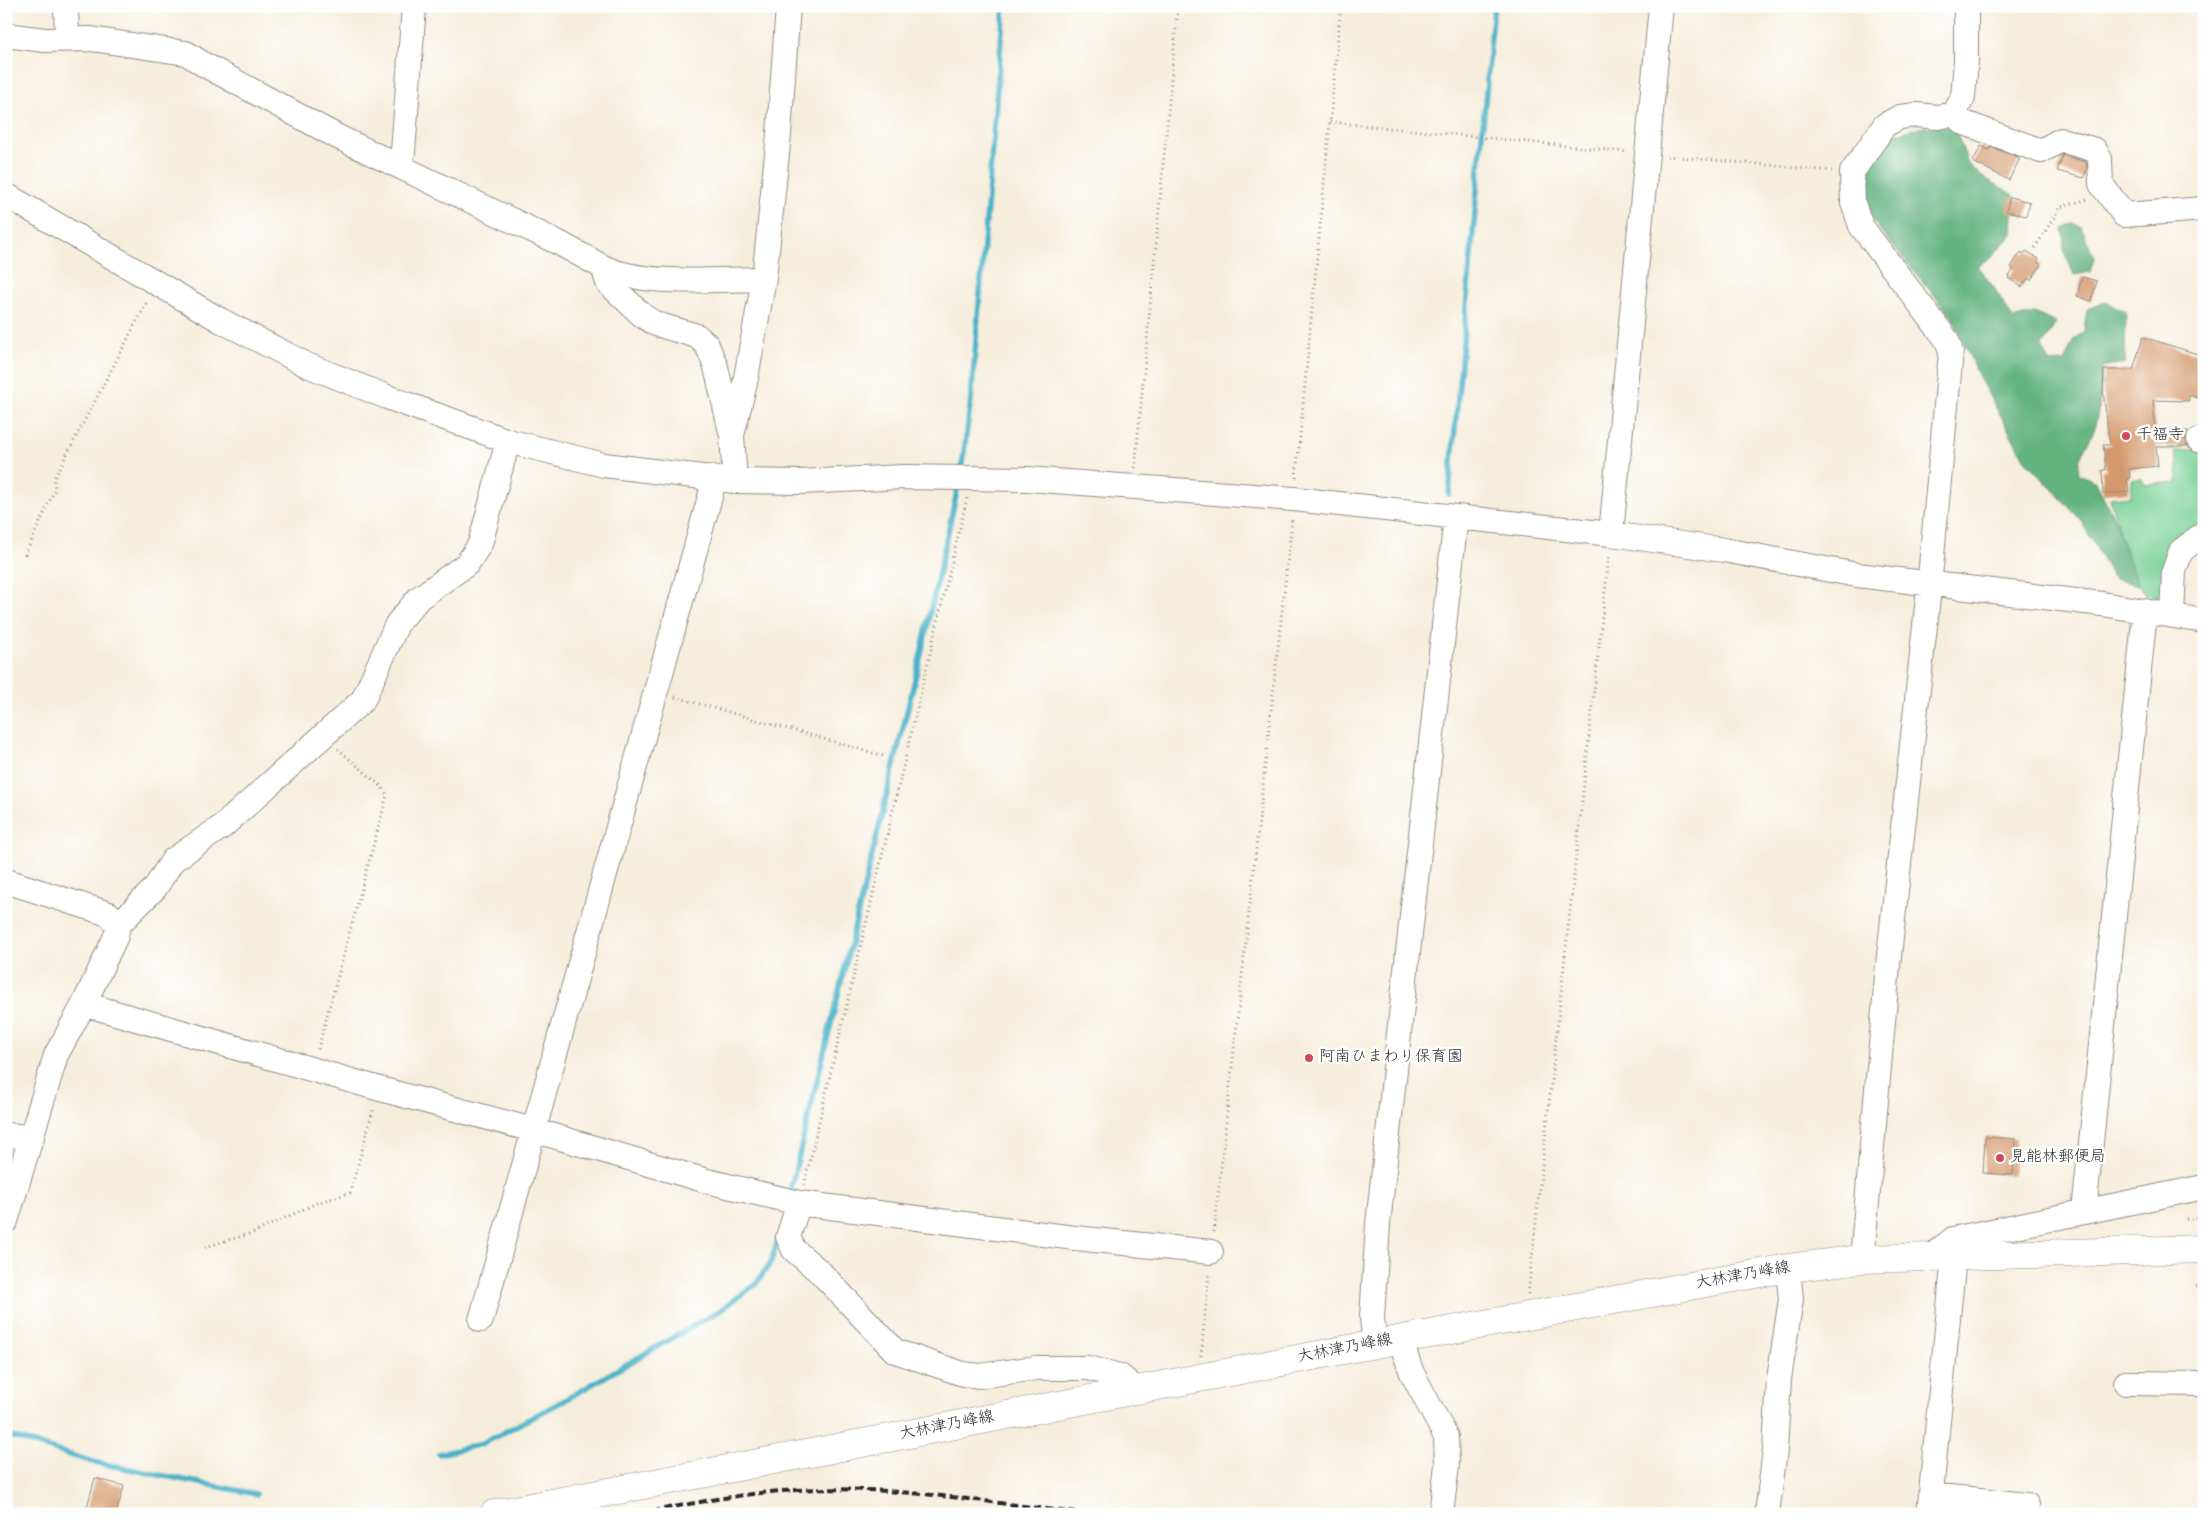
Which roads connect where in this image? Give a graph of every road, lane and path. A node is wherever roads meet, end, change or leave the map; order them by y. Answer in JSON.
{"nodes":[{"id":1,"x":66,"y":6,"type":"edge"},
{"id":2,"x":414,"y":6,"type":"edge"},
{"id":3,"x":788,"y":6,"type":"edge"},
{"id":4,"x":1178,"y":6,"type":"edge"},
{"id":5,"x":1341,"y":6,"type":"edge"},
{"id":6,"x":1662,"y":6,"type":"edge"},
{"id":7,"x":1966,"y":6,"type":"edge"},
{"id":8,"x":6,"y":35,"type":"edge"},
{"id":9,"x":67,"y":39,"type":"junction"},
{"id":10,"x":1954,"y":114,"type":"junction"},
{"id":11,"x":1330,"y":122,"type":"junction"},
{"id":12,"x":1648,"y":154,"type":"junction"},
{"id":13,"x":398,"y":164,"type":"junction"},
{"id":14,"x":1852,"y":172,"type":"junction"},
{"id":15,"x":2107,"y":193,"type":"junction"},
{"id":16,"x":6,"y":195,"type":"edge"},
{"id":17,"x":2204,"y":209,"type":"edge"},
{"id":18,"x":2034,"y":248,"type":"dead end"},
{"id":19,"x":603,"y":267,"type":"junction"},
{"id":20,"x":764,"y":279,"type":"junction"},
{"id":21,"x":157,"y":283,"type":"junction"},
{"id":22,"x":732,"y":435,"type":"junction"},
{"id":23,"x":508,"y":441,"type":"junction"},
{"id":24,"x":972,"y":478,"type":"junction"},
{"id":25,"x":724,"y":480,"type":"junction"},
{"id":26,"x":1133,"y":486,"type":"junction"},
{"id":27,"x":1294,"y":499,"type":"junction"},
{"id":28,"x":1456,"y":517,"type":"junction"},
{"id":29,"x":2204,"y":533,"type":"edge"},
{"id":30,"x":1611,"y":534,"type":"junction"},
{"id":31,"x":25,"y":554,"type":"dead end"},
{"id":32,"x":1930,"y":584,"type":"junction"},
{"id":33,"x":2145,"y":610,"type":"junction"},
{"id":34,"x":2172,"y":614,"type":"junction"},
{"id":35,"x":2204,"y":621,"type":"edge"},
{"id":36,"x":655,"y":692,"type":"junction"},
{"id":37,"x":326,"y":733,"type":"junction"},
{"id":38,"x":884,"y":756,"type":"dead end"},
{"id":39,"x":6,"y":881,"type":"edge"},
{"id":40,"x":118,"y":925,"type":"junction"},
{"id":41,"x":84,"y":1004,"type":"junction"},
{"id":42,"x":312,"y":1069,"type":"junction"},
{"id":43,"x":380,"y":1089,"type":"junction"},
{"id":44,"x":533,"y":1130,"type":"junction"},
{"id":45,"x":6,"y":1134,"type":"edge"},
{"id":46,"x":32,"y":1137,"type":"junction"},
{"id":47,"x":2204,"y":1187,"type":"edge"},
{"id":48,"x":792,"y":1201,"type":"junction"},
{"id":49,"x":2084,"y":1212,"type":"junction"},
{"id":50,"x":2204,"y":1218,"type":"edge"},
{"id":51,"x":2186,"y":1219,"type":"dead end"},
{"id":52,"x":6,"y":1222,"type":"edge"},
{"id":53,"x":205,"y":1247,"type":"dead end"},
{"id":54,"x":2204,"y":1250,"type":"edge"},
{"id":55,"x":1212,"y":1252,"type":"junction"},
{"id":56,"x":1943,"y":1256,"type":"junction"},
{"id":57,"x":1862,"y":1259,"type":"junction"},
{"id":58,"x":1788,"y":1268,"type":"junction"},
{"id":59,"x":2196,"y":1286,"type":"dead end"},
{"id":60,"x":2204,"y":1286,"type":"edge"},
{"id":61,"x":1530,"y":1317,"type":"junction"},
{"id":62,"x":481,"y":1320,"type":"dead end"},
{"id":63,"x":1387,"y":1342,"type":"junction"},
{"id":64,"x":1202,"y":1378,"type":"junction"},
{"id":65,"x":2126,"y":1382,"type":"dead end"},
{"id":66,"x":2204,"y":1384,"type":"edge"},
{"id":67,"x":1137,"y":1390,"type":"junction"},
{"id":68,"x":1930,"y":1504,"type":"edge"},
{"id":69,"x":2027,"y":1505,"type":"dead end"},
{"id":70,"x":494,"y":1514,"type":"edge"},
{"id":71,"x":1441,"y":1514,"type":"edge"},
{"id":72,"x":1767,"y":1514,"type":"edge"}],
"edges":[{"from":1,"to":9,"type":"street"},
{"from":2,"to":13,"type":"street"},
{"from":3,"to":20,"type":"street"},
{"from":4,"to":26,"type":"path"},
{"from":5,"to":11,"type":"path"},
{"from":6,"to":12,"type":"street"},
{"from":7,"to":10,"type":"street"},
{"from":8,"to":9,"type":"street"},
{"from":9,"to":13,"type":"street"},
{"from":10,"to":14,"type":"street"},
{"from":10,"to":15,"type":"street"},
{"from":11,"to":12,"type":"path"},
{"from":11,"to":27,"type":"path"},
{"from":12,"to":14,"type":"path"},
{"from":12,"to":30,"type":"street"},
{"from":13,"to":19,"type":"street"},
{"from":14,"to":32,"type":"street"},
{"from":15,"to":17,"type":"street"},
{"from":15,"to":18,"type":"path"},
{"from":16,"to":21,"type":"street"},
{"from":19,"to":20,"type":"street"},
{"from":19,"to":22,"type":"street"},
{"from":20,"to":22,"type":"street"},
{"from":21,"to":23,"type":"street"},
{"from":21,"to":31,"type":"path"},
{"from":22,"to":25,"type":"street"},
{"from":23,"to":25,"type":"street"},
{"from":23,"to":37,"type":"street"},
{"from":24,"to":25,"type":"street"},
{"from":24,"to":26,"type":"street"},
{"from":24,"to":48,"type":"path"},
{"from":25,"to":36,"type":"street"},
{"from":26,"to":27,"type":"street"},
{"from":27,"to":28,"type":"street"},
{"from":27,"to":55,"type":"path"},
{"from":28,"to":30,"type":"street"},
{"from":28,"to":63,"type":"street"},
{"from":29,"to":34,"type":"street"},
{"from":30,"to":32,"type":"street"},
{"from":30,"to":61,"type":"path"},
{"from":32,"to":33,"type":"street"},
{"from":32,"to":57,"type":"street"},
{"from":33,"to":34,"type":"street"},
{"from":33,"to":49,"type":"street"},
{"from":34,"to":35,"type":"street"},
{"from":36,"to":38,"type":"path"},
{"from":36,"to":44,"type":"street"},
{"from":37,"to":40,"type":"street"},
{"from":37,"to":42,"type":"path"},
{"from":39,"to":40,"type":"street"},
{"from":40,"to":41,"type":"street"},
{"from":41,"to":42,"type":"street"},
{"from":41,"to":46,"type":"street"},
{"from":42,"to":43,"type":"street"},
{"from":43,"to":44,"type":"street"},
{"from":43,"to":53,"type":"path"},
{"from":44,"to":48,"type":"street"},
{"from":44,"to":62,"type":"street"},
{"from":45,"to":46,"type":"street"},
{"from":46,"to":52,"type":"street"},
{"from":47,"to":49,"type":"street"},
{"from":48,"to":55,"type":"street"},
{"from":48,"to":67,"type":"street"},
{"from":49,"to":56,"type":"street"},
{"from":50,"to":51,"type":"path"},
{"from":54,"to":56,"type":"main road","name":"大林津乃峰線"},
{"from":55,"to":64,"type":"path"},
{"from":56,"to":57,"type":"main road","name":"大林津乃峰線"},
{"from":56,"to":68,"type":"street"},
{"from":57,"to":58,"type":"main road","name":"大林津乃峰線"},
{"from":58,"to":61,"type":"main road","name":"大林津乃峰線"},
{"from":58,"to":72,"type":"street"},
{"from":59,"to":60,"type":"path"},
{"from":61,"to":63,"type":"main road","name":"大林津乃峰線"},
{"from":63,"to":64,"type":"main road","name":"大林津乃峰線"},
{"from":63,"to":71,"type":"street"},
{"from":64,"to":67,"type":"main road","name":"大林津乃峰線"},
{"from":65,"to":66,"type":"street"},
{"from":67,"to":70,"type":"main road","name":"大林津乃峰線"},
{"from":68,"to":69,"type":"street"}]}
